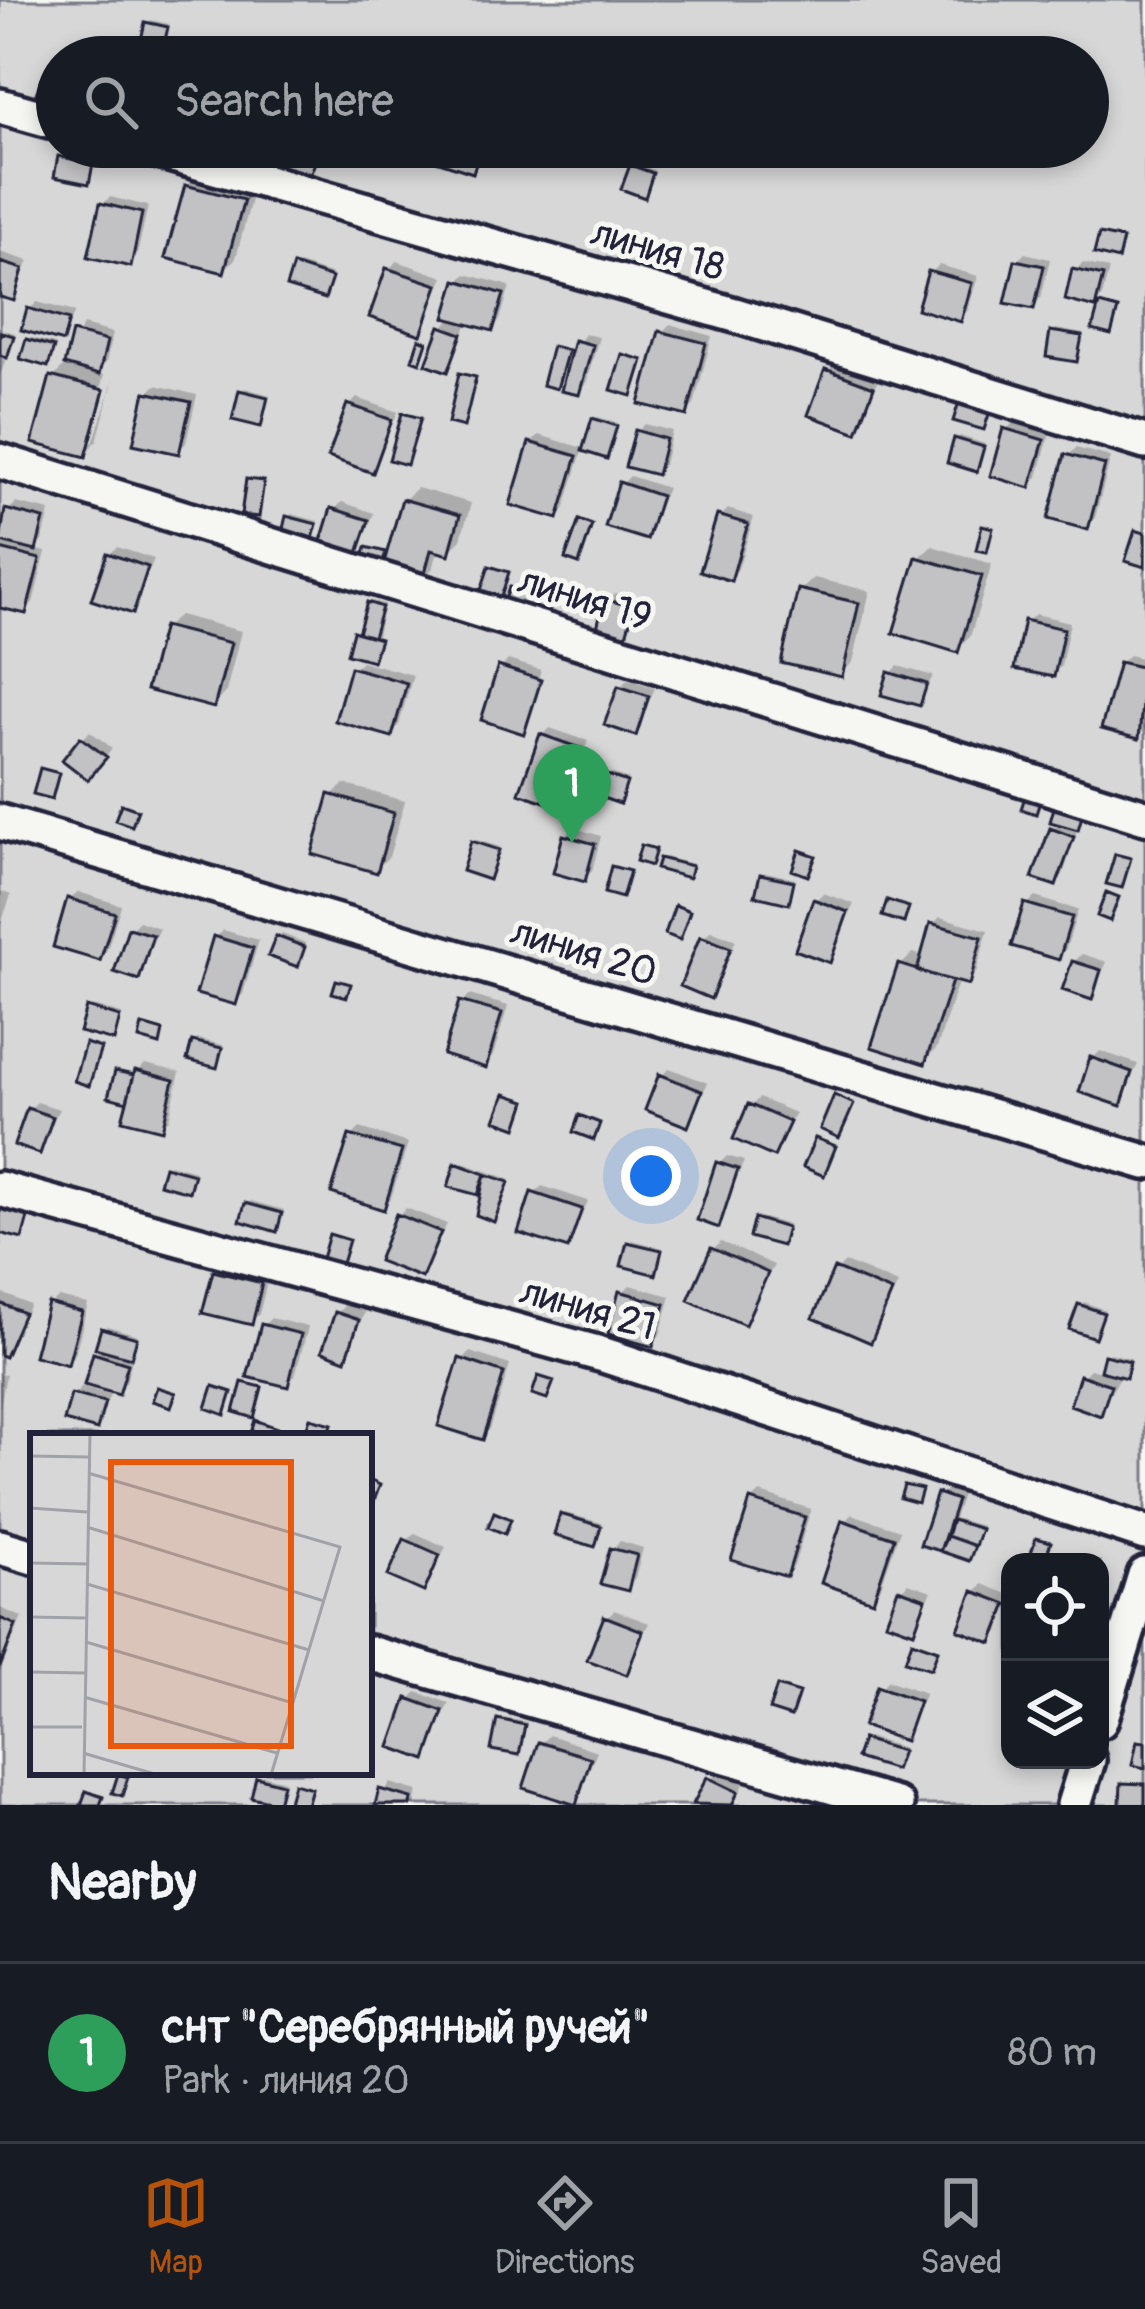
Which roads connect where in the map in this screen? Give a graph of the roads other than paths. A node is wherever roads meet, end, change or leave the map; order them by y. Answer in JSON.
{"nodes":[{"id":1,"x":0,"y":106,"type":"edge"},
{"id":2,"x":36,"y":116,"type":"edge"},
{"id":3,"x":220,"y":168,"type":"edge"},
{"id":4,"x":1145,"y":442,"type":"edge"},
{"id":5,"x":0,"y":461,"type":"edge"},
{"id":6,"x":1145,"y":817,"type":"edge"},
{"id":7,"x":0,"y":822,"type":"edge"},
{"id":8,"x":1145,"y":1162,"type":"edge"},
{"id":9,"x":0,"y":1189,"type":"edge"},
{"id":10,"x":1145,"y":1533,"type":"edge"},
{"id":11,"x":0,"y":1547,"type":"edge"},
{"id":12,"x":30,"y":1556,"type":"edge"},
{"id":13,"x":1145,"y":1575,"type":"edge"},
{"id":14,"x":372,"y":1654,"type":"edge"},
{"id":15,"x":1109,"y":1692,"type":"edge"},
{"id":16,"x":1085,"y":1769,"type":"edge"},
{"id":17,"x":896,"y":1805,"type":"edge"},
{"id":18,"x":1074,"y":1805,"type":"edge"}],
"edges":[{"from":1,"to":2,"type":"street"},
{"from":3,"to":4,"type":"street","name":"линия 18"},
{"from":5,"to":6,"type":"street","name":"линия 19"},
{"from":7,"to":8,"type":"street","name":"линия 20"},
{"from":9,"to":10,"type":"street","name":"линия 21"},
{"from":11,"to":12,"type":"street"},
{"from":13,"to":15,"type":"street"},
{"from":14,"to":17,"type":"street"},
{"from":16,"to":18,"type":"street"}]}
